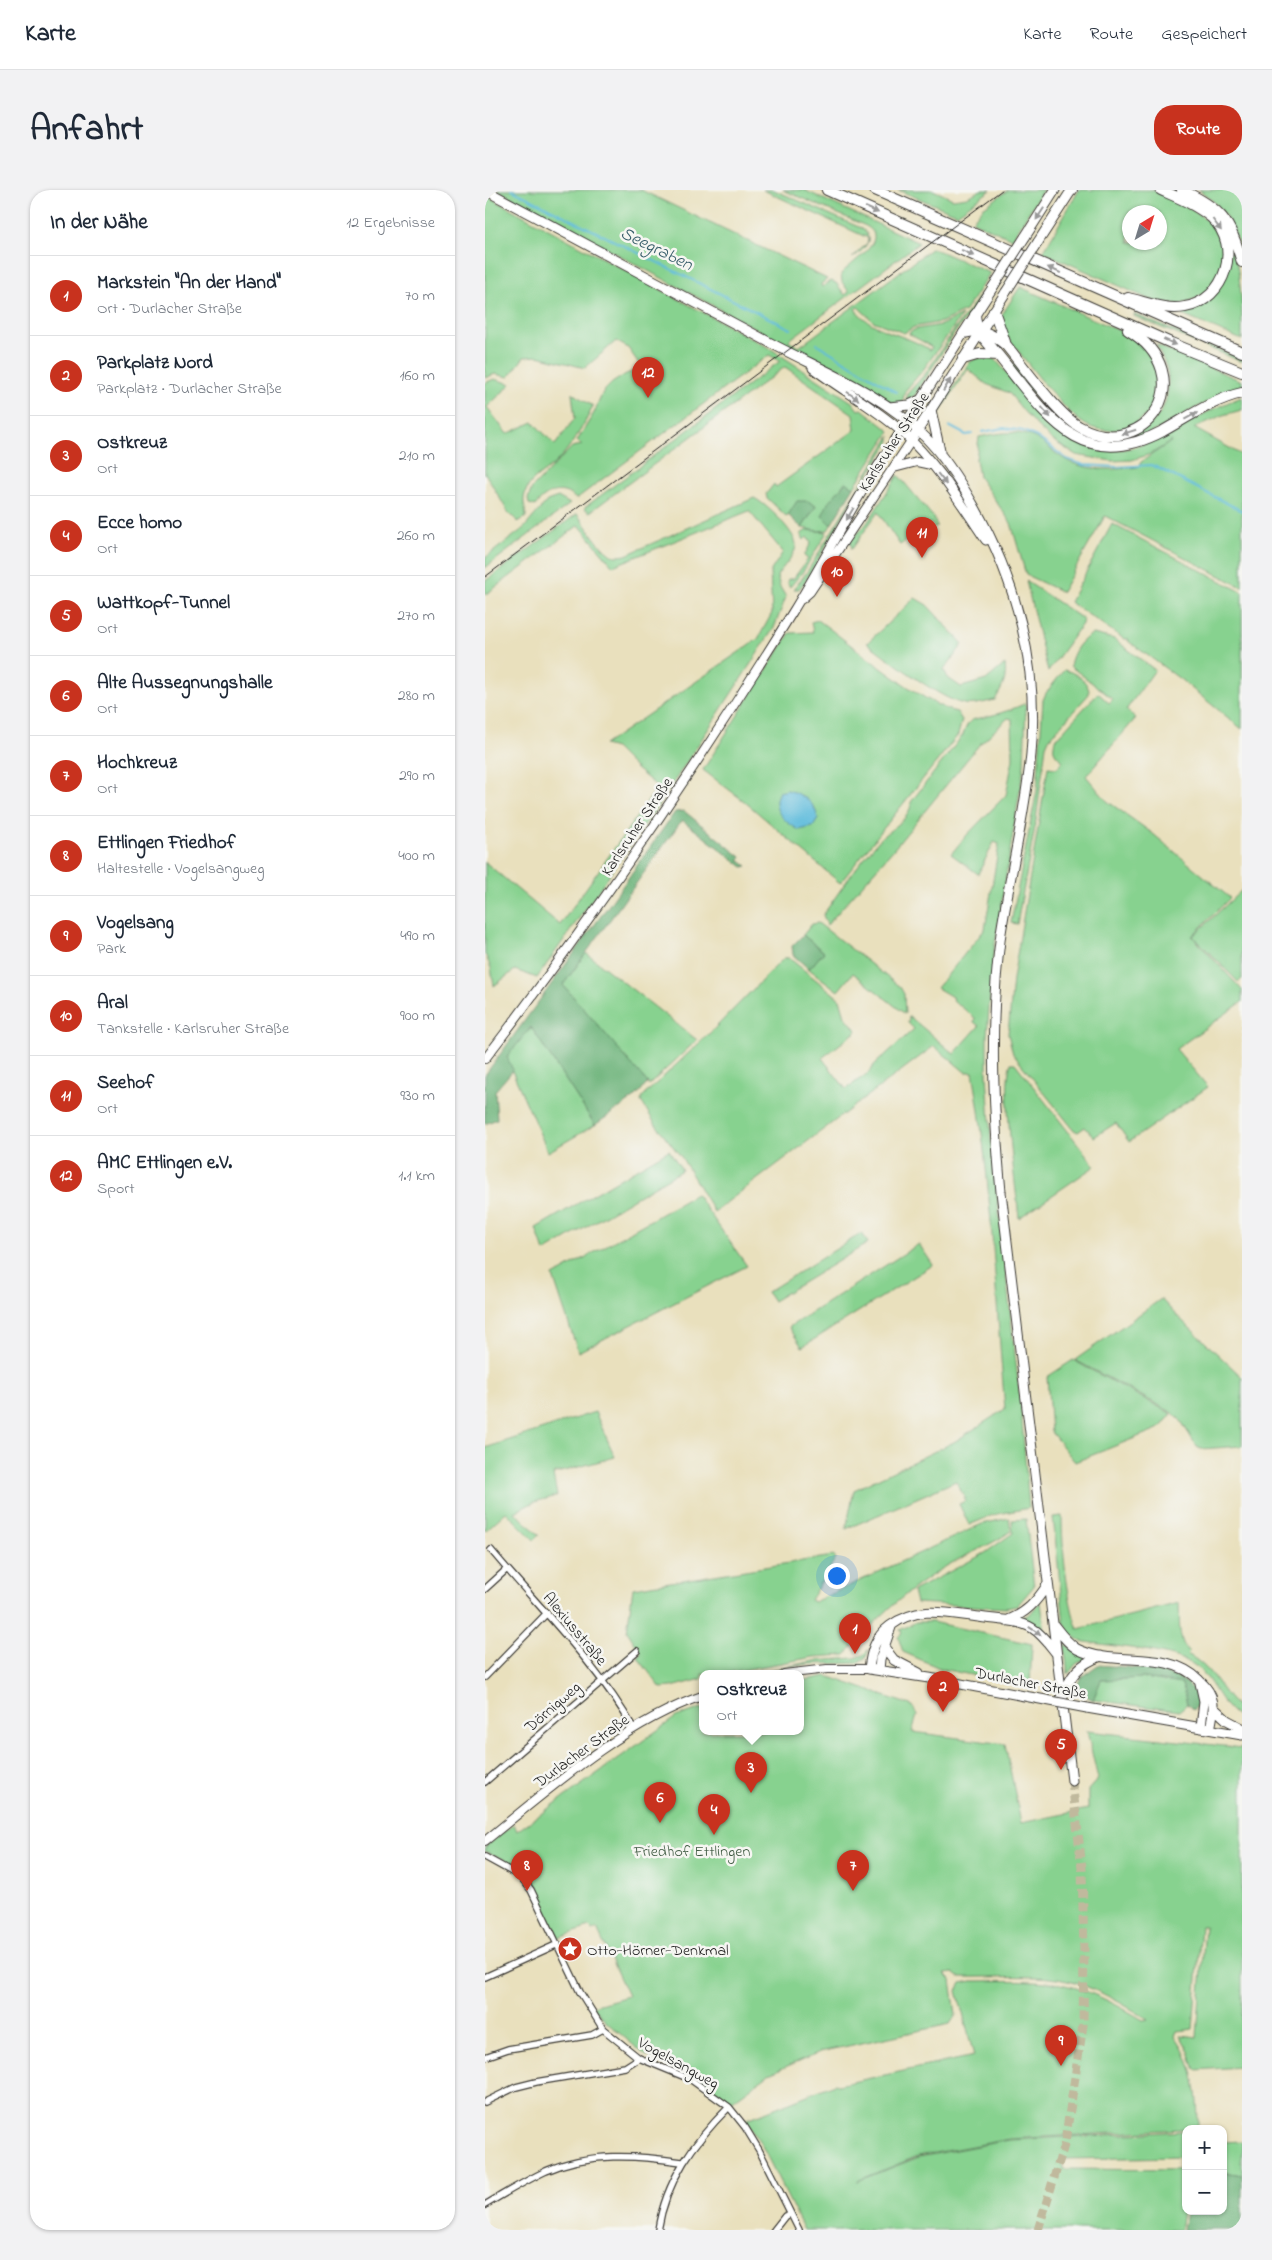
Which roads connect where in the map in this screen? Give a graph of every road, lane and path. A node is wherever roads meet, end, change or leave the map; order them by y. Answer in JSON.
{"nodes":[{"id":1,"x":485,"y":190,"type":"edge"},
{"id":2,"x":827,"y":190,"type":"edge"},
{"id":3,"x":875,"y":190,"type":"edge"},
{"id":4,"x":1055,"y":190,"type":"edge"},
{"id":5,"x":1071,"y":190,"type":"edge"},
{"id":6,"x":1161,"y":190,"type":"edge"},
{"id":7,"x":1182,"y":190,"type":"edge"},
{"id":8,"x":1242,"y":262,"type":"edge"},
{"id":9,"x":1099,"y":290,"type":"junction"},
{"id":10,"x":1093,"y":308,"type":"junction"},
{"id":11,"x":994,"y":311,"type":"junction"},
{"id":12,"x":975,"y":315,"type":"junction"},
{"id":13,"x":979,"y":331,"type":"junction"},
{"id":14,"x":964,"y":332,"type":"junction"},
{"id":15,"x":1006,"y":345,"type":"junction"},
{"id":16,"x":1242,"y":352,"type":"edge"},
{"id":17,"x":998,"y":355,"type":"junction"},
{"id":18,"x":799,"y":358,"type":"junction"},
{"id":19,"x":963,"y":359,"type":"junction"},
{"id":20,"x":1242,"y":372,"type":"edge"},
{"id":21,"x":1242,"y":393,"type":"edge"},
{"id":22,"x":922,"y":399,"type":"junction"},
{"id":23,"x":889,"y":407,"type":"junction"},
{"id":24,"x":931,"y":410,"type":"junction"},
{"id":25,"x":908,"y":421,"type":"junction"},
{"id":26,"x":918,"y":430,"type":"junction"},
{"id":27,"x":901,"y":431,"type":"junction"},
{"id":28,"x":911,"y":441,"type":"junction"},
{"id":29,"x":942,"y":456,"type":"junction"},
{"id":30,"x":931,"y":465,"type":"junction"},
{"id":31,"x":894,"y":468,"type":"junction"},
{"id":32,"x":1001,"y":564,"type":"junction"},
{"id":33,"x":800,"y":601,"type":"junction"},
{"id":34,"x":485,"y":1059,"type":"edge"},
{"id":35,"x":491,"y":1550,"type":"dead end"},
{"id":36,"x":507,"y":1569,"type":"junction"},
{"id":37,"x":1048,"y":1584,"type":"junction"},
{"id":38,"x":485,"y":1589,"type":"edge"},
{"id":39,"x":547,"y":1613,"type":"junction"},
{"id":40,"x":1006,"y":1621,"type":"junction"},
{"id":41,"x":1053,"y":1624,"type":"junction"},
{"id":42,"x":892,"y":1625,"type":"junction"},
{"id":43,"x":884,"y":1646,"type":"junction"},
{"id":44,"x":637,"y":1652,"type":"dead end"},
{"id":45,"x":1056,"y":1653,"type":"junction"},
{"id":46,"x":1102,"y":1656,"type":"junction"},
{"id":47,"x":869,"y":1670,"type":"junction"},
{"id":48,"x":879,"y":1670,"type":"junction"},
{"id":49,"x":804,"y":1672,"type":"edge"},
{"id":50,"x":485,"y":1677,"type":"edge"},
{"id":51,"x":929,"y":1678,"type":"junction"},
{"id":52,"x":1198,"y":1678,"type":"junction"},
{"id":53,"x":602,"y":1680,"type":"junction"},
{"id":54,"x":699,"y":1697,"type":"edge"},
{"id":55,"x":1062,"y":1702,"type":"junction"},
{"id":56,"x":1215,"y":1709,"type":"junction"},
{"id":57,"x":634,"y":1728,"type":"junction"},
{"id":58,"x":1205,"y":1728,"type":"junction"},
{"id":59,"x":1242,"y":1728,"type":"edge"},
{"id":60,"x":1242,"y":1734,"type":"edge"},
{"id":61,"x":1071,"y":1781,"type":"tunnel mouth"},
{"id":62,"x":485,"y":1782,"type":"edge"},
{"id":63,"x":485,"y":1841,"type":"edge"},
{"id":64,"x":485,"y":1857,"type":"edge"},
{"id":65,"x":558,"y":1944,"type":"junction"},
{"id":66,"x":485,"y":1977,"type":"edge"},
{"id":67,"x":603,"y":2030,"type":"junction"},
{"id":68,"x":485,"y":2057,"type":"edge"},
{"id":69,"x":639,"y":2058,"type":"junction"},
{"id":70,"x":485,"y":2102,"type":"edge"},
{"id":71,"x":729,"y":2107,"type":"junction"},
{"id":72,"x":682,"y":2162,"type":"junction"},
{"id":73,"x":485,"y":2204,"type":"edge"},
{"id":74,"x":790,"y":2214,"type":"junction"},
{"id":75,"x":657,"y":2230,"type":"edge"},
{"id":76,"x":774,"y":2230,"type":"edge"},
{"id":77,"x":799,"y":2230,"type":"edge"}],
"edges":[{"from":1,"to":18,"type":"main road"},
{"from":2,"to":10,"type":"highway","one_way":true},
{"from":9,"to":3,"type":"highway","one_way":true},
{"from":4,"to":12,"type":"main road","name":"Karlsruher Straße","one_way":true,"bridge":true},
{"from":5,"to":11,"type":"main road","name":"Karlsruher Straße","bridge":true},
{"from":6,"to":9,"type":"highway","one_way":true},
{"from":7,"to":8,"type":"highway"},
{"from":9,"to":16,"type":"highway"},
{"from":10,"to":15,"type":"highway","one_way":true},
{"from":10,"to":20,"type":"highway","one_way":true},
{"from":11,"to":13,"type":"main road","name":"Karlsruher Straße"},
{"from":11,"to":15,"type":"highway"},
{"from":12,"to":13,"type":"highway"},
{"from":12,"to":14,"type":"main road","name":"Karlsruher Straße"},
{"from":13,"to":14,"type":"highway"},
{"from":13,"to":15,"type":"highway"},
{"from":13,"to":17,"type":"highway"},
{"from":13,"to":19,"type":"main road","name":"Karlsruher Straße"},
{"from":14,"to":22,"type":"main road","name":"Karlsruher Straße"},
{"from":17,"to":19,"type":"highway"},
{"from":17,"to":21,"type":"highway","one_way":true},
{"from":18,"to":23,"type":"main road"},
{"from":18,"to":27,"type":"main road","one_way":true},
{"from":24,"to":19,"type":"main road","name":"Karlsruher Straße","one_way":true},
{"from":22,"to":23,"type":"main road"},
{"from":22,"to":25,"type":"main road","name":"Karlsruher Straße"},
{"from":23,"to":25,"type":"main road"},
{"from":24,"to":26,"type":"main road","name":"Karlsruher Straße"},
{"from":24,"to":29,"type":"main road"},
{"from":25,"to":26,"type":"main road"},
{"from":25,"to":27,"type":"main road","name":"Karlsruher Straße"},
{"from":26,"to":28,"type":"main road","name":"Karlsruher Straße"},
{"from":26,"to":29,"type":"main road"},
{"from":27,"to":28,"type":"main road"},
{"from":27,"to":33,"type":"main road","name":"Karlsruher Straße","one_way":true},
{"from":28,"to":30,"type":"main road"},
{"from":28,"to":31,"type":"main road","name":"Karlsruher Straße"},
{"from":29,"to":32,"type":"main road"},
{"from":30,"to":31,"type":"main road"},
{"from":30,"to":32,"type":"main road","one_way":true},
{"from":31,"to":33,"type":"main road","name":"Karlsruher Straße"},
{"from":32,"to":37,"type":"main road"},
{"from":33,"to":34,"type":"main road","name":"Karlsruher Straße"},
{"from":35,"to":36,"type":"street","name":"Alexiusstraße"},
{"from":36,"to":38,"type":"street"},
{"from":36,"to":39,"type":"street","name":"Alexiusstraße"},
{"from":37,"to":40,"type":"main road"},
{"from":37,"to":41,"type":"main road"},
{"from":39,"to":50,"type":"street"},
{"from":39,"to":53,"type":"street","name":"Alexiusstraße"},
{"from":40,"to":42,"type":"main road"},
{"from":40,"to":45,"type":"main road","one_way":true},
{"from":41,"to":45,"type":"main road"},
{"from":41,"to":46,"type":"main road"},
{"from":42,"to":43,"type":"main road"},
{"from":42,"to":47,"type":"main road"},
{"from":43,"to":48,"type":"main road"},
{"from":43,"to":51,"type":"main road"},
{"from":44,"to":53,"type":"street","name":"Dörnigweg"},
{"from":45,"to":55,"type":"main road"},
{"from":46,"to":52,"type":"main road"},
{"from":46,"to":55,"type":"main road"},
{"from":47,"to":48,"type":"main road","name":"Durlacher Straße"},
{"from":47,"to":49,"type":"main road","name":"Durlacher Straße"},
{"from":48,"to":51,"type":"main road","name":"Durlacher Straße"},
{"from":51,"to":58,"type":"main road","name":"Durlacher Straße","bridge":true},
{"from":52,"to":56,"type":"main road"},
{"from":52,"to":58,"type":"main road"},
{"from":53,"to":57,"type":"street","name":"Alexiusstraße"},
{"from":53,"to":62,"type":"street","name":"Dörnigweg"},
{"from":54,"to":57,"type":"main road","name":"Durlacher Straße"},
{"from":55,"to":61,"type":"main road"},
{"from":56,"to":58,"type":"main road"},
{"from":56,"to":59,"type":"main road"},
{"from":57,"to":63,"type":"main road","name":"Durlacher Straße"},
{"from":58,"to":60,"type":"main road","name":"Durlacher Straße"},
{"from":64,"to":65,"type":"street","name":"Vogelsangweg"},
{"from":65,"to":66,"type":"street"},
{"from":65,"to":67,"type":"street","name":"Vogelsangweg"},
{"from":67,"to":68,"type":"street"},
{"from":67,"to":69,"type":"street","name":"Vogelsangweg"},
{"from":69,"to":70,"type":"street"},
{"from":69,"to":71,"type":"street","name":"Vogelsangweg"},
{"from":71,"to":72,"type":"street"},
{"from":71,"to":74,"type":"street","name":"Vogelsangweg"},
{"from":72,"to":73,"type":"street"},
{"from":72,"to":75,"type":"street"},
{"from":74,"to":76,"type":"street"},
{"from":74,"to":77,"type":"street","name":"Vogelsangweg"}]}
